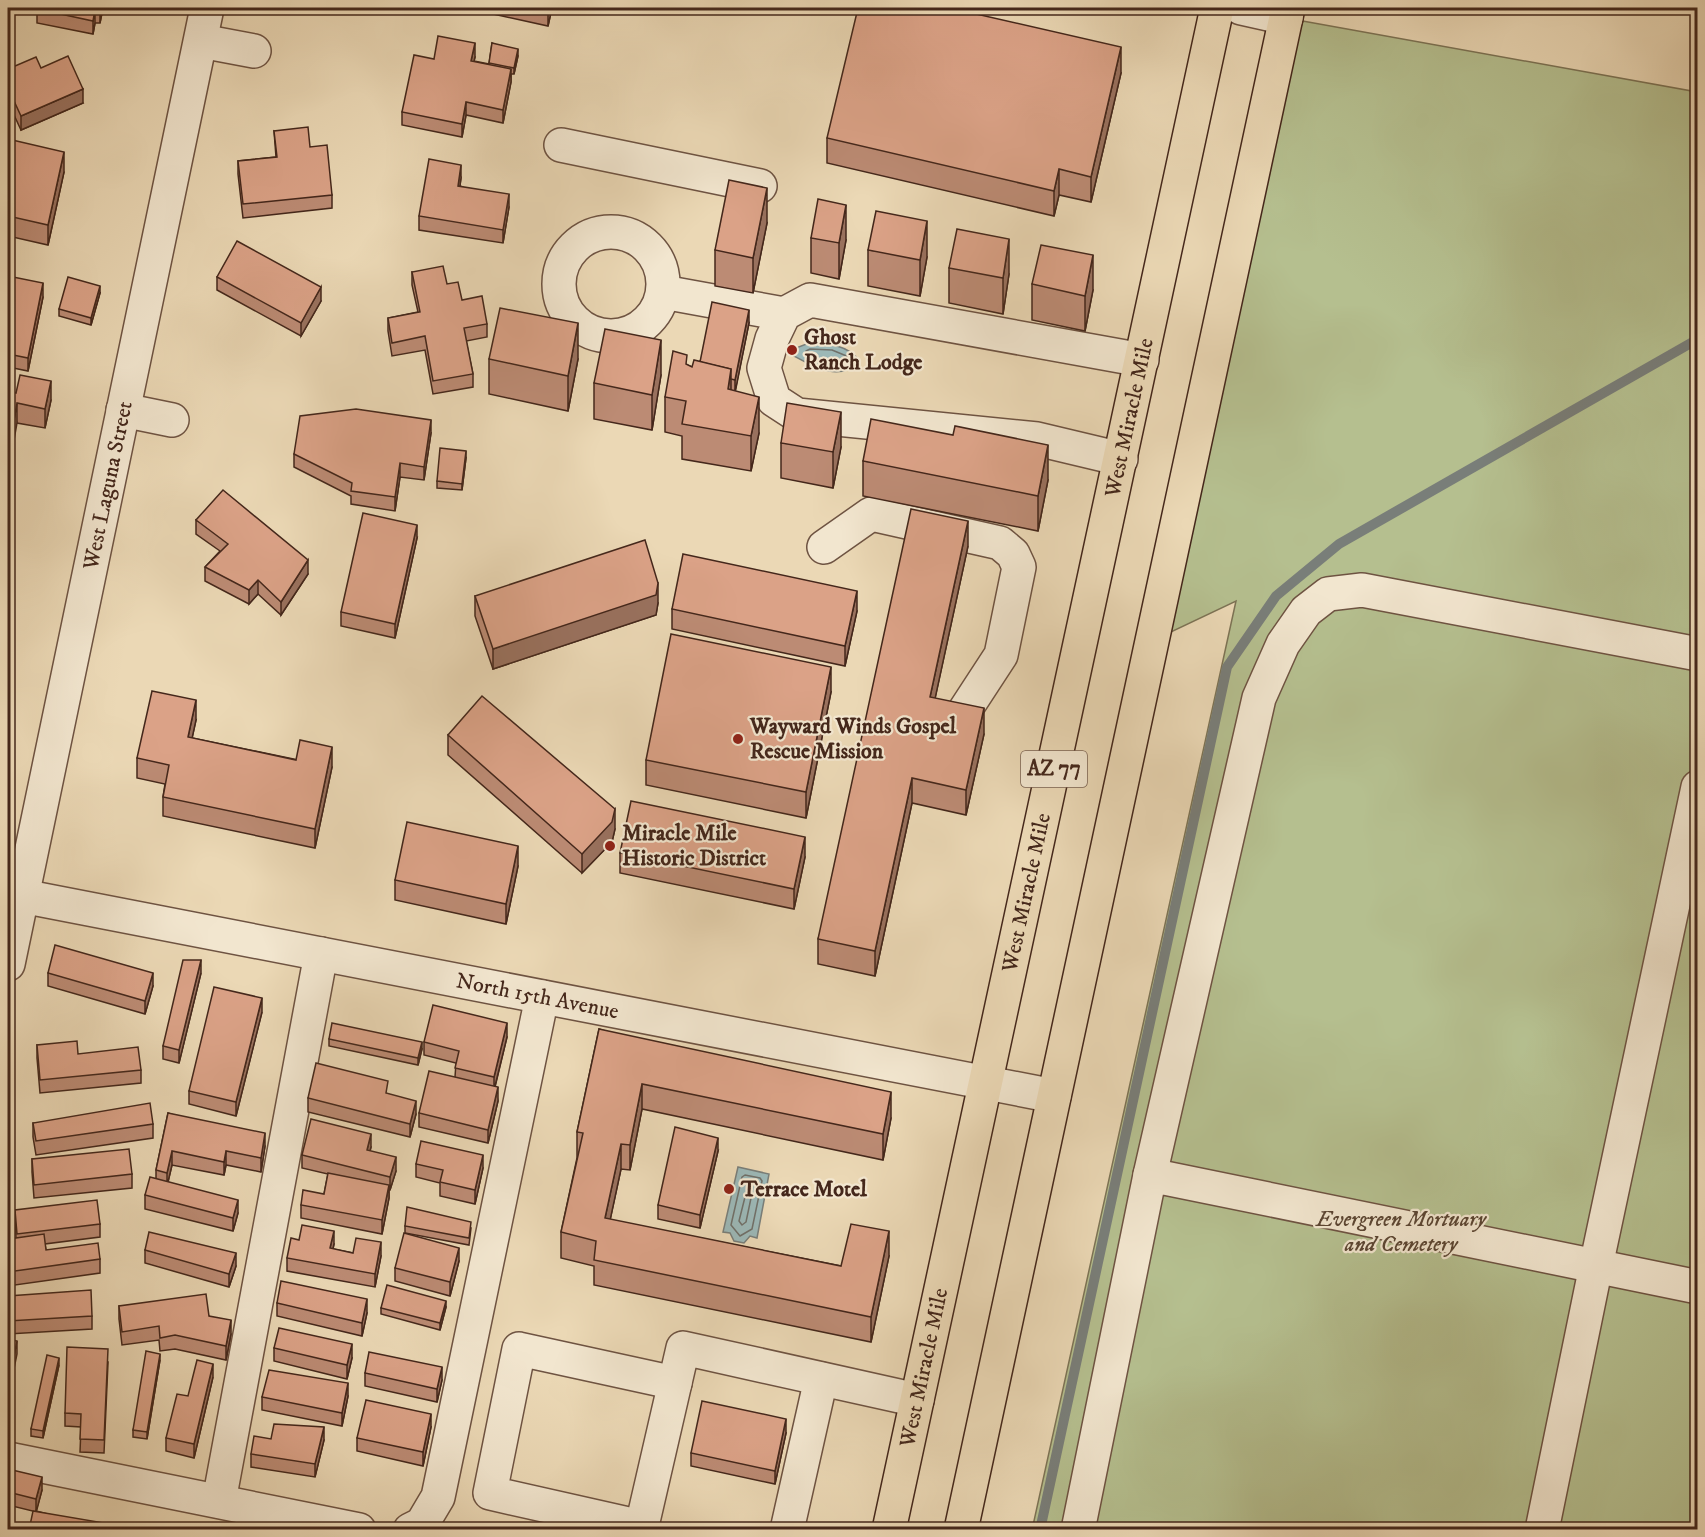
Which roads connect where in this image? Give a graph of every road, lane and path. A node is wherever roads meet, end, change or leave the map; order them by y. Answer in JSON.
{"nodes":[{"id":1,"x":207,"y":8,"type":"edge"},
{"id":2,"x":1217,"y":8,"type":"edge"},
{"id":3,"x":1240,"y":8,"type":"edge"},
{"id":4,"x":1287,"y":13,"type":"edge"},
{"id":5,"x":201,"y":40,"type":"junction"},
{"id":6,"x":254,"y":51,"type":"dead end"},
{"id":7,"x":561,"y":145,"type":"dead end"},
{"id":8,"x":760,"y":186,"type":"edge"},
{"id":9,"x":663,"y":292,"type":"dead end"},
{"id":10,"x":784,"y":314,"type":"junction"},
{"id":11,"x":1142,"y":360,"type":"junction"},
{"id":12,"x":123,"y":410,"type":"junction"},
{"id":13,"x":172,"y":420,"type":"dead end"},
{"id":14,"x":1121,"y":459,"type":"junction"},
{"id":15,"x":825,"y":548,"type":"dead end"},
{"id":16,"x":1698,"y":654,"type":"edge"},
{"id":17,"x":954,"y":727,"type":"edge"},
{"id":18,"x":1698,"y":787,"type":"edge"},
{"id":19,"x":22,"y":896,"type":"junction"},
{"id":20,"x":321,"y":954,"type":"junction"},
{"id":21,"x":8,"y":964,"type":"edge"},
{"id":22,"x":542,"y":997,"type":"junction"},
{"id":23,"x":984,"y":1083,"type":"junction"},
{"id":24,"x":1054,"y":1096,"type":"junction"},
{"id":25,"x":1150,"y":1175,"type":"junction"},
{"id":26,"x":1596,"y":1266,"type":"junction"},
{"id":27,"x":1698,"y":1287,"type":"edge"},
{"id":28,"x":821,"y":1379,"type":"junction"},
{"id":29,"x":675,"y":1383,"type":"junction"},
{"id":30,"x":917,"y":1400,"type":"junction"},
{"id":31,"x":8,"y":1459,"type":"edge"},
{"id":32,"x":219,"y":1501,"type":"junction"},
{"id":33,"x":417,"y":1528,"type":"edge"},
{"id":34,"x":641,"y":1528,"type":"edge"},
{"id":35,"x":359,"y":1530,"type":"edge"},
{"id":36,"x":787,"y":1530,"type":"edge"},
{"id":37,"x":890,"y":1530,"type":"edge"},
{"id":38,"x":961,"y":1530,"type":"edge"},
{"id":39,"x":1078,"y":1530,"type":"edge"},
{"id":40,"x":1542,"y":1530,"type":"edge"}],
"edges":[{"from":1,"to":5,"type":"street","name":"West Laguna Street"},
{"from":2,"to":11,"type":"highway","name":"West Miracle Mile","number":"AZ 77"},
{"from":3,"to":4,"type":"street"},
{"from":4,"to":24,"type":"highway","number":"AZ 77"},
{"from":5,"to":6,"type":"street"},
{"from":5,"to":12,"type":"street","name":"West Laguna Street"},
{"from":7,"to":8,"type":"street"},
{"from":9,"to":10,"type":"street"},
{"from":10,"to":11,"type":"street"},
{"from":10,"to":14,"type":"street"},
{"from":11,"to":14,"type":"highway","name":"West Miracle Mile","number":"AZ 77"},
{"from":12,"to":13,"type":"street"},
{"from":12,"to":19,"type":"street","name":"West Laguna Street"},
{"from":14,"to":23,"type":"highway","name":"West Miracle Mile","number":"AZ 77"},
{"from":15,"to":17,"type":"street"},
{"from":16,"to":25,"type":"street"},
{"from":18,"to":26,"type":"street"},
{"from":19,"to":20,"type":"street","name":"North 15th Avenue"},
{"from":19,"to":21,"type":"street","name":"West Laguna Street"},
{"from":20,"to":22,"type":"street","name":"North 15th Avenue"},
{"from":20,"to":32,"type":"street"},
{"from":22,"to":23,"type":"street","name":"North 15th Avenue"},
{"from":22,"to":33,"type":"street"},
{"from":23,"to":24,"type":"street","name":"North 15th Avenue"},
{"from":23,"to":30,"type":"highway","name":"West Miracle Mile","number":"AZ 77"},
{"from":24,"to":38,"type":"highway","number":"AZ 77"},
{"from":25,"to":26,"type":"street"},
{"from":25,"to":39,"type":"street"},
{"from":26,"to":27,"type":"street"},
{"from":26,"to":40,"type":"street"},
{"from":28,"to":29,"type":"street"},
{"from":28,"to":30,"type":"street"},
{"from":28,"to":36,"type":"street"},
{"from":29,"to":34,"type":"street"},
{"from":29,"to":34,"type":"street"},
{"from":30,"to":37,"type":"highway","name":"West Miracle Mile","number":"AZ 77"},
{"from":31,"to":32,"type":"street"},
{"from":32,"to":35,"type":"street"}]}
